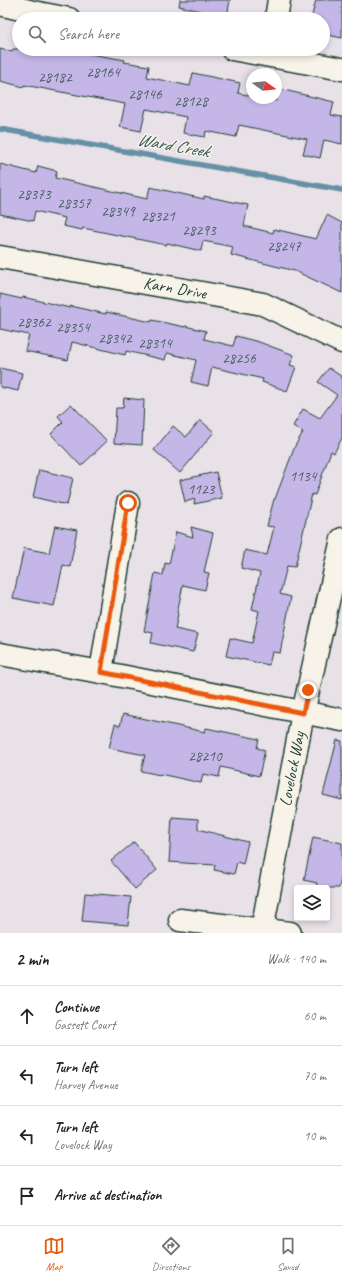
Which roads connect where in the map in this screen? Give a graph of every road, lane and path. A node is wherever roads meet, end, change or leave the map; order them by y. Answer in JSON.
{"nodes":[{"id":1,"x":280,"y":0,"type":"edge"},
{"id":2,"x":0,"y":4,"type":"edge"},
{"id":3,"x":34,"y":12,"type":"edge"},
{"id":4,"x":277,"y":12,"type":"edge"},
{"id":5,"x":287,"y":56,"type":"edge"},
{"id":6,"x":342,"y":69,"type":"edge"},
{"id":7,"x":0,"y":257,"type":"edge"},
{"id":8,"x":342,"y":342,"type":"edge"},
{"id":9,"x":128,"y":503,"type":"dead end"},
{"id":10,"x":342,"y":539,"type":"edge"},
{"id":11,"x":0,"y":654,"type":"edge"},
{"id":12,"x":101,"y":672,"type":"junction"},
{"id":13,"x":303,"y":713,"type":"junction"},
{"id":14,"x":342,"y":720,"type":"edge"},
{"id":15,"x":180,"y":920,"type":"dead end"},
{"id":16,"x":262,"y":930,"type":"junction"},
{"id":17,"x":290,"y":933,"type":"edge"}],
"edges":[{"from":1,"to":4,"type":"street"},
{"from":2,"to":3,"type":"street"},
{"from":5,"to":6,"type":"street"},
{"from":7,"to":8,"type":"street","name":"Karn Drive"},
{"from":9,"to":12,"type":"street"},
{"from":10,"to":13,"type":"street","name":"Lovelock Way"},
{"from":11,"to":12,"type":"street"},
{"from":12,"to":13,"type":"street"},
{"from":13,"to":14,"type":"street"},
{"from":13,"to":16,"type":"street","name":"Lovelock Way"},
{"from":15,"to":16,"type":"street"},
{"from":16,"to":17,"type":"street"}]}
